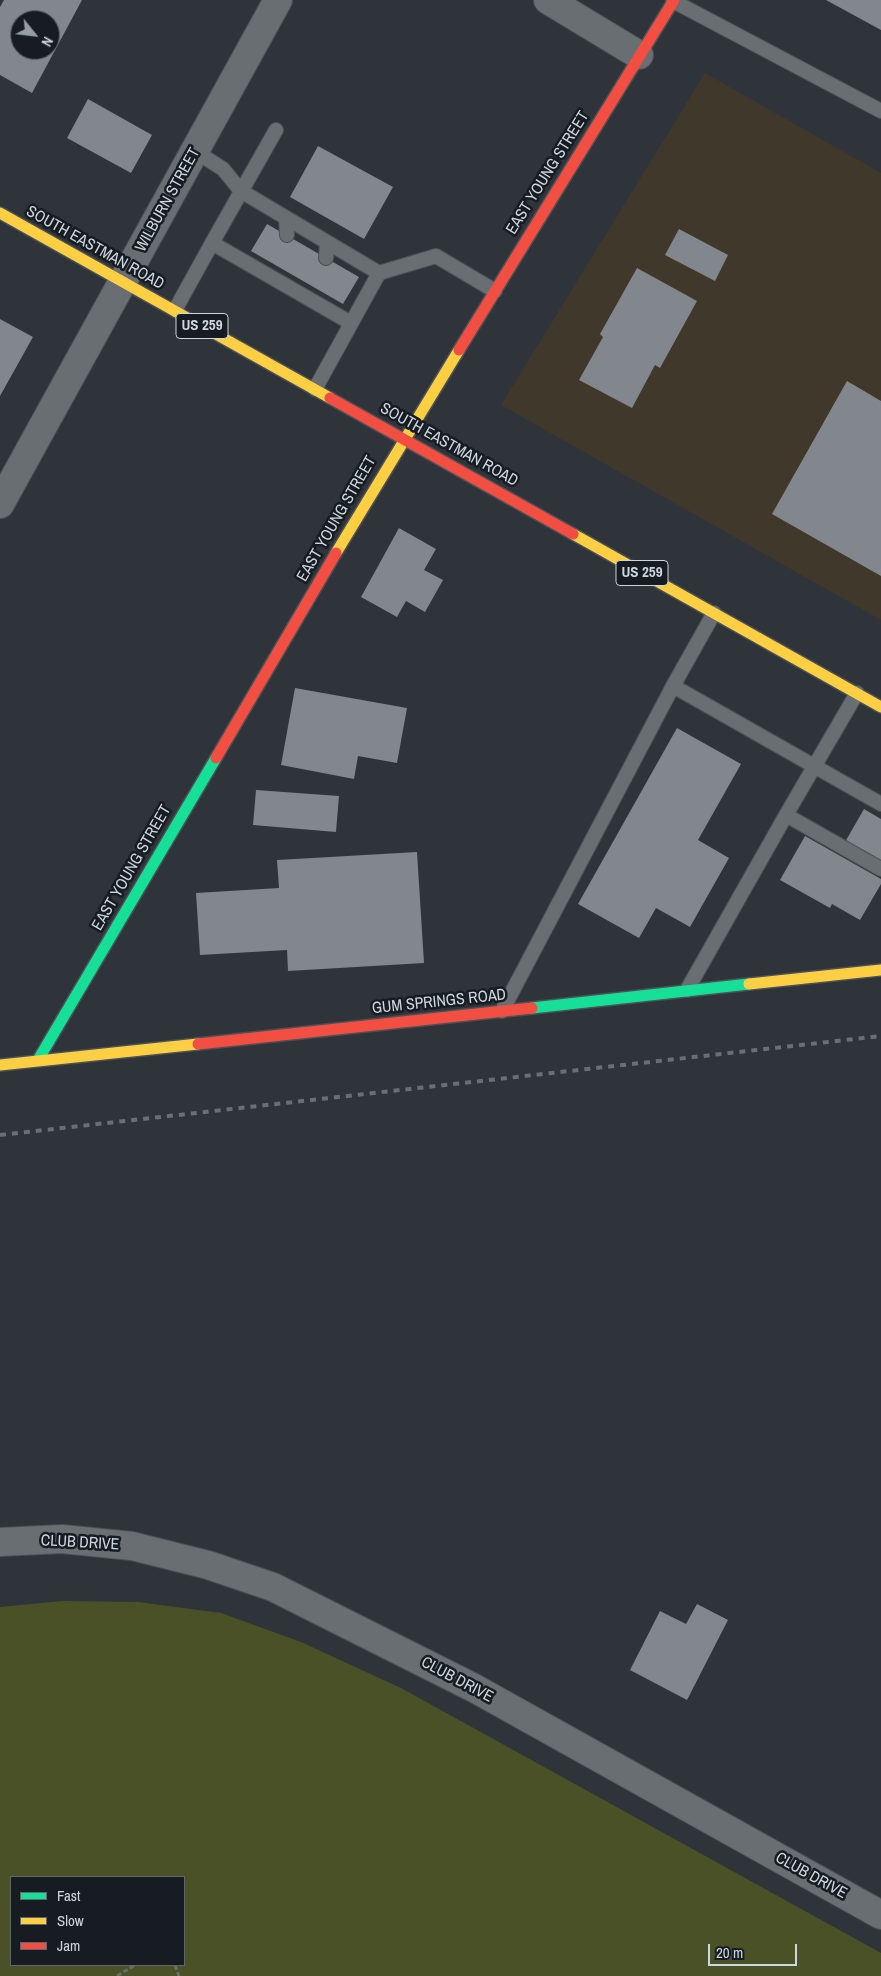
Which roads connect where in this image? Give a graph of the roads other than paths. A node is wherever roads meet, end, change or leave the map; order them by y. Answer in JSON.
{"nodes":[{"id":1,"x":278,"y":0,"type":"edge"},
{"id":2,"x":548,"y":0,"type":"edge"},
{"id":3,"x":673,"y":0,"type":"edge"},
{"id":4,"x":639,"y":55,"type":"junction"},
{"id":5,"x":881,"y":111,"type":"edge"},
{"id":6,"x":276,"y":130,"type":"dead end"},
{"id":7,"x":194,"y":151,"type":"junction"},
{"id":8,"x":241,"y":191,"type":"junction"},
{"id":9,"x":0,"y":213,"type":"edge"},
{"id":10,"x":286,"y":218,"type":"junction"},
{"id":11,"x":287,"y":236,"type":"dead end"},
{"id":12,"x":212,"y":243,"type":"junction"},
{"id":13,"x":327,"y":243,"type":"junction"},
{"id":14,"x":326,"y":258,"type":"dead end"},
{"id":15,"x":286,"y":271,"type":"dead end"},
{"id":16,"x":380,"y":273,"type":"junction"},
{"id":17,"x":122,"y":282,"type":"junction"},
{"id":18,"x":286,"y":286,"type":"junction"},
{"id":19,"x":495,"y":290,"type":"junction"},
{"id":20,"x":175,"y":310,"type":"junction"},
{"id":21,"x":351,"y":323,"type":"junction"},
{"id":22,"x":315,"y":389,"type":"junction"},
{"id":23,"x":404,"y":438,"type":"junction"},
{"id":24,"x":0,"y":504,"type":"edge"},
{"id":25,"x":714,"y":613,"type":"junction"},
{"id":26,"x":673,"y":686,"type":"junction"},
{"id":27,"x":857,"y":694,"type":"junction"},
{"id":28,"x":881,"y":707,"type":"edge"},
{"id":29,"x":813,"y":767,"type":"junction"},
{"id":30,"x":881,"y":804,"type":"edge"},
{"id":31,"x":786,"y":815,"type":"junction"},
{"id":32,"x":881,"y":869,"type":"edge"},
{"id":33,"x":881,"y":970,"type":"edge"},
{"id":34,"x":687,"y":990,"type":"junction"},
{"id":35,"x":502,"y":1011,"type":"junction"},
{"id":36,"x":38,"y":1060,"type":"junction"},
{"id":37,"x":0,"y":1065,"type":"edge"},
{"id":38,"x":0,"y":1542,"type":"edge"},
{"id":39,"x":881,"y":1915,"type":"edge"}],
"edges":[{"from":1,"to":7,"type":"street","name":"WILBURN STREET"},
{"from":2,"to":4,"type":"street"},
{"from":3,"to":4,"type":"street","name":"EAST YOUNG STREET"},
{"from":3,"to":5,"type":"lane"},
{"from":4,"to":19,"type":"street","name":"EAST YOUNG STREET"},
{"from":6,"to":8,"type":"lane"},
{"from":7,"to":8,"type":"lane"},
{"from":7,"to":17,"type":"street","name":"WILBURN STREET"},
{"from":8,"to":10,"type":"lane"},
{"from":8,"to":12,"type":"lane"},
{"from":9,"to":17,"type":"street","name":"SOUTH EASTMAN ROAD","number":"US 259"},
{"from":10,"to":11,"type":"lane"},
{"from":10,"to":13,"type":"lane"},
{"from":12,"to":18,"type":"lane"},
{"from":12,"to":20,"type":"lane"},
{"from":13,"to":14,"type":"lane"},
{"from":13,"to":16,"type":"lane"},
{"from":15,"to":18,"type":"lane"},
{"from":16,"to":19,"type":"lane"},
{"from":16,"to":21,"type":"lane"},
{"from":17,"to":20,"type":"street","name":"SOUTH EASTMAN ROAD","number":"US 259"},
{"from":17,"to":24,"type":"street","name":"WILBURN STREET"},
{"from":18,"to":21,"type":"lane"},
{"from":19,"to":23,"type":"street","name":"EAST YOUNG STREET"},
{"from":20,"to":22,"type":"street","name":"SOUTH EASTMAN ROAD","number":"US 259"},
{"from":21,"to":22,"type":"lane"},
{"from":22,"to":23,"type":"street","name":"SOUTH EASTMAN ROAD","number":"US 259"},
{"from":23,"to":25,"type":"street","name":"SOUTH EASTMAN ROAD","number":"US 259"},
{"from":23,"to":36,"type":"street","name":"EAST YOUNG STREET"},
{"from":25,"to":26,"type":"lane"},
{"from":25,"to":27,"type":"street","name":"SOUTH EASTMAN ROAD","number":"US 259"},
{"from":26,"to":29,"type":"lane"},
{"from":26,"to":35,"type":"lane"},
{"from":27,"to":28,"type":"street","name":"SOUTH EASTMAN ROAD","number":"US 259"},
{"from":27,"to":29,"type":"lane"},
{"from":29,"to":30,"type":"lane"},
{"from":29,"to":31,"type":"lane"},
{"from":31,"to":32,"type":"lane"},
{"from":31,"to":34,"type":"lane"},
{"from":33,"to":34,"type":"street","name":"GUM SPRINGS ROAD"},
{"from":34,"to":35,"type":"street","name":"GUM SPRINGS ROAD"},
{"from":35,"to":36,"type":"street","name":"GUM SPRINGS ROAD"},
{"from":36,"to":37,"type":"street","name":"GUM SPRINGS ROAD"},
{"from":38,"to":39,"type":"street","name":"CLUB DRIVE"}]}
